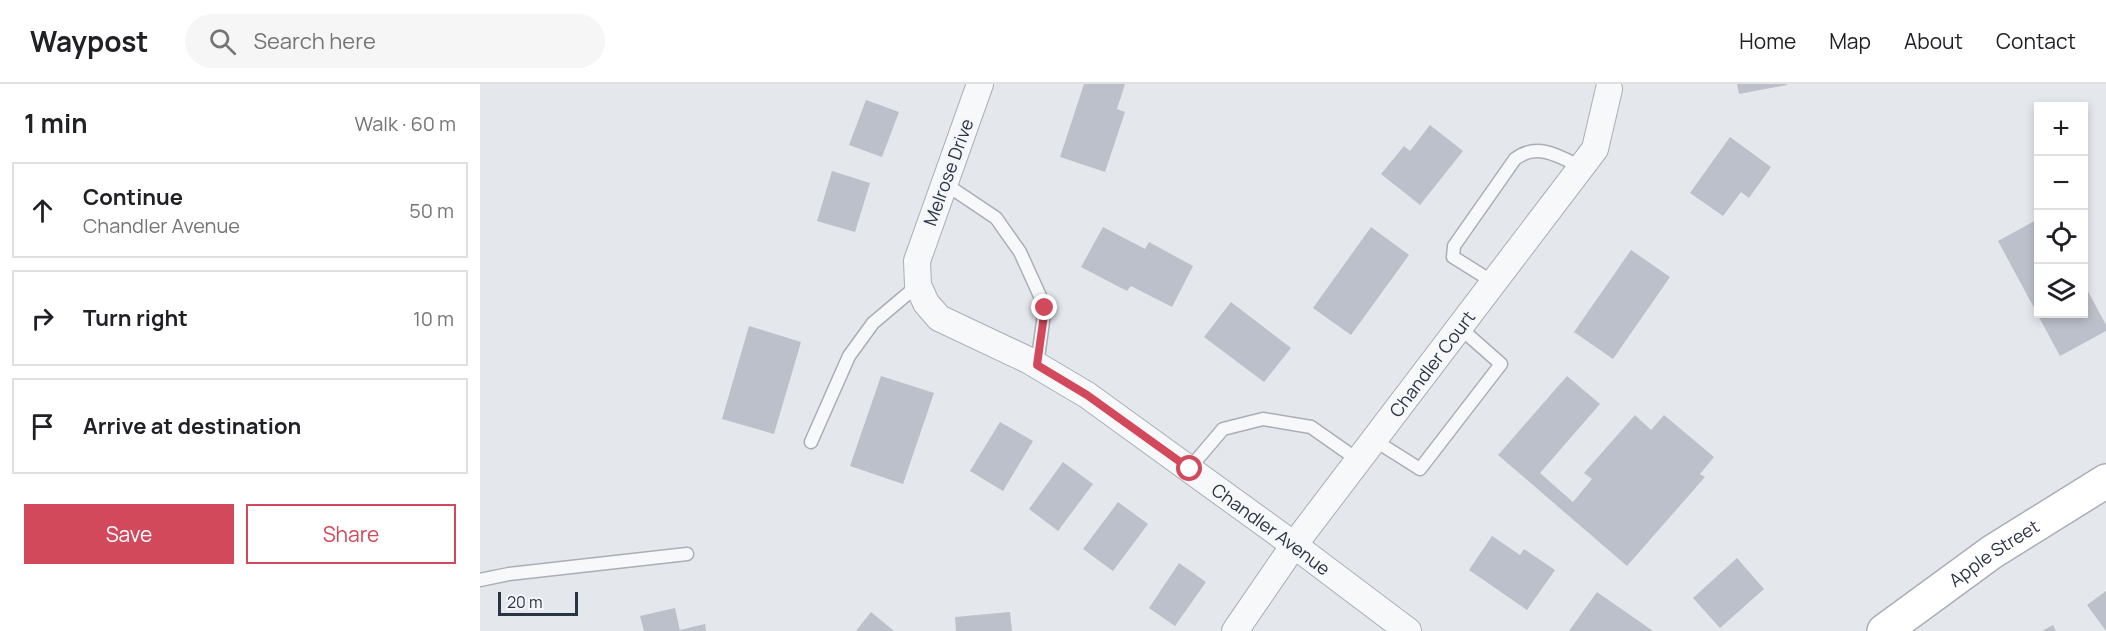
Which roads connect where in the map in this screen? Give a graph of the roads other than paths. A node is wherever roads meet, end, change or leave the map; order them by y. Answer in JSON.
{"nodes":[{"id":1,"x":980,"y":84,"type":"edge"},
{"id":2,"x":1609,"y":89,"type":"dead end"},
{"id":3,"x":1581,"y":167,"type":"junction"},
{"id":4,"x":944,"y":183,"type":"junction"},
{"id":5,"x":917,"y":273,"type":"junction"},
{"id":6,"x":1493,"y":282,"type":"junction"},
{"id":7,"x":1460,"y":327,"type":"junction"},
{"id":8,"x":1037,"y":365,"type":"junction"},
{"id":9,"x":1374,"y":440,"type":"junction"},
{"id":10,"x":812,"y":442,"type":"dead end"},
{"id":11,"x":1358,"y":460,"type":"junction"},
{"id":12,"x":1190,"y":469,"type":"junction"},
{"id":13,"x":2106,"y":481,"type":"edge"},
{"id":14,"x":1294,"y":545,"type":"junction"},
{"id":15,"x":687,"y":554,"type":"dead end"},
{"id":16,"x":480,"y":580,"type":"edge"},
{"id":17,"x":1235,"y":631,"type":"edge"},
{"id":18,"x":1408,"y":631,"type":"edge"},
{"id":19,"x":1884,"y":631,"type":"edge"}],
"edges":[{"from":1,"to":4,"type":"street","name":"Melrose Drive"},
{"from":2,"to":3,"type":"street","name":"Chandler Court"},
{"from":3,"to":6,"type":"street","name":"Chandler Court"},
{"from":3,"to":6,"type":"lane"},
{"from":4,"to":5,"type":"street","name":"Melrose Drive"},
{"from":4,"to":8,"type":"lane"},
{"from":5,"to":8,"type":"street","name":"Chandler Avenue"},
{"from":5,"to":10,"type":"lane"},
{"from":6,"to":7,"type":"street","name":"Chandler Court"},
{"from":7,"to":9,"type":"street","name":"Chandler Court"},
{"from":7,"to":9,"type":"lane"},
{"from":8,"to":12,"type":"street","name":"Chandler Avenue"},
{"from":9,"to":11,"type":"street","name":"Chandler Court"},
{"from":11,"to":12,"type":"lane"},
{"from":11,"to":14,"type":"street","name":"Chandler Court"},
{"from":12,"to":14,"type":"street","name":"Chandler Avenue"},
{"from":13,"to":19,"type":"street","name":"Apple Street"},
{"from":14,"to":17,"type":"street","name":"Chandler Court"},
{"from":14,"to":18,"type":"street","name":"Chandler Avenue"},
{"from":15,"to":16,"type":"lane"}]}
